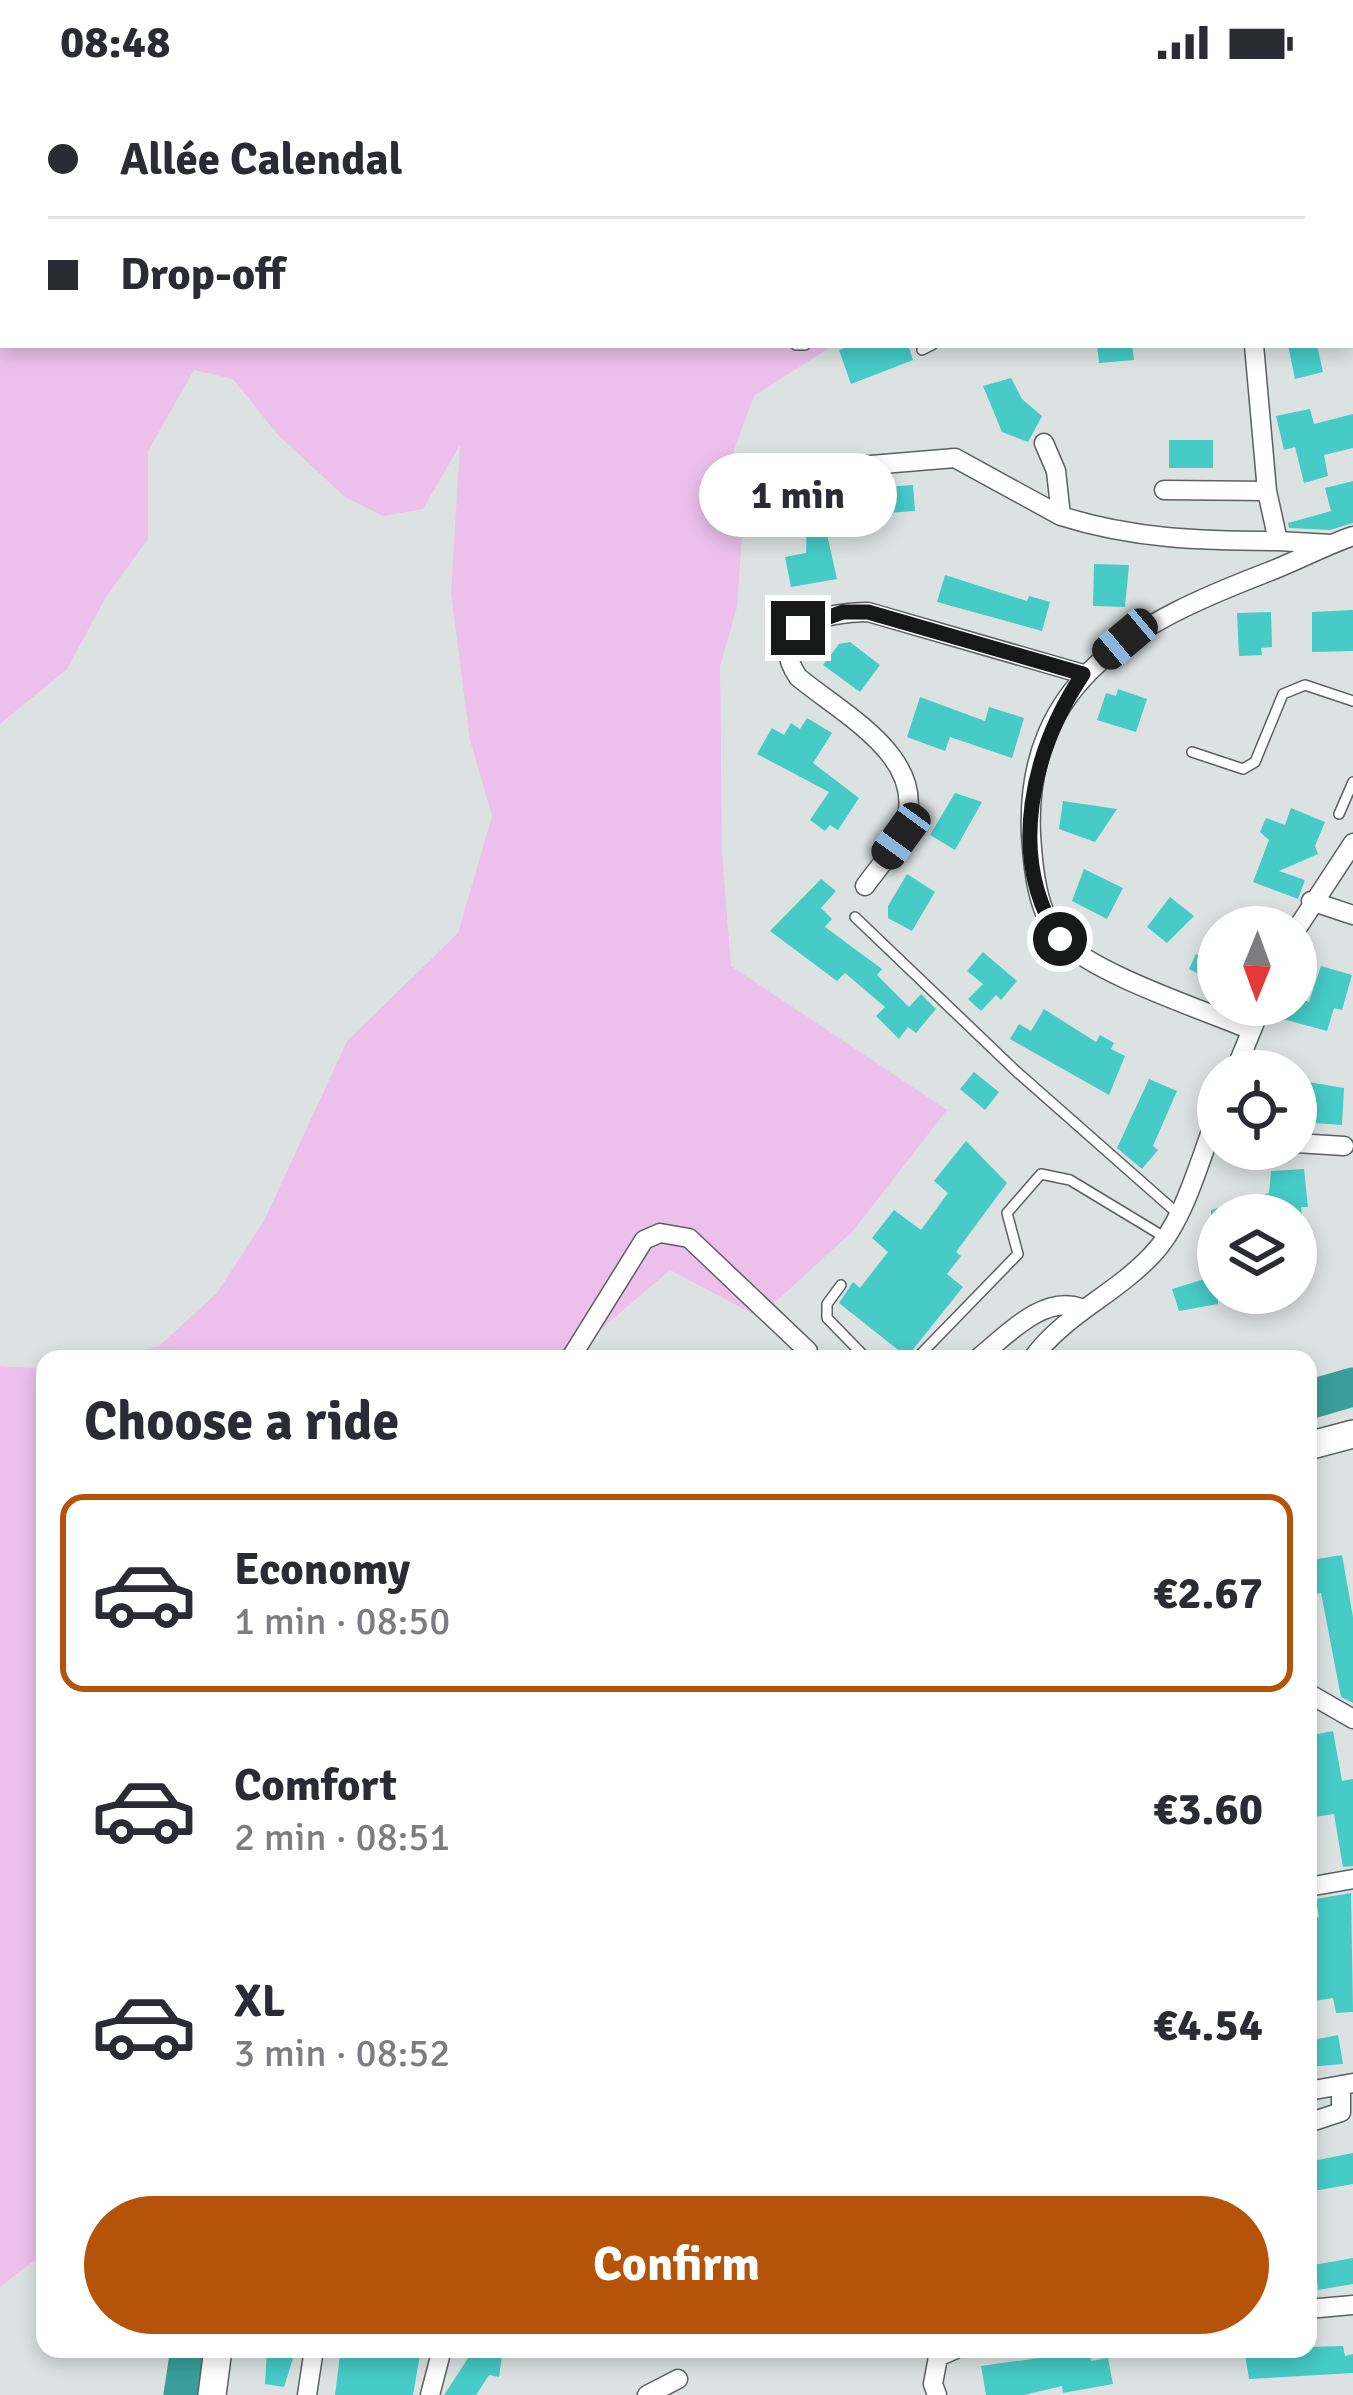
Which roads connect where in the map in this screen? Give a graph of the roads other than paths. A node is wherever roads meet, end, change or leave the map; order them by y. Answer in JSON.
{"nodes":[{"id":1,"x":1254,"y":348,"type":"edge"},
{"id":2,"x":1044,"y":443,"type":"dead end"},
{"id":3,"x":750,"y":475,"type":"dead end"},
{"id":4,"x":1164,"y":490,"type":"dead end"},
{"id":5,"x":1267,"y":490,"type":"junction"},
{"id":6,"x":1061,"y":516,"type":"junction"},
{"id":7,"x":1353,"y":536,"type":"edge"},
{"id":8,"x":1278,"y":541,"type":"junction"},
{"id":9,"x":1331,"y":544,"type":"junction"},
{"id":10,"x":1083,"y":674,"type":"junction"},
{"id":11,"x":1353,"y":701,"type":"edge"},
{"id":12,"x":1192,"y":752,"type":"dead end"},
{"id":13,"x":1353,"y":782,"type":"edge"},
{"id":14,"x":1339,"y":814,"type":"dead end"},
{"id":15,"x":1353,"y":843,"type":"edge"},
{"id":16,"x":865,"y":886,"type":"dead end"},
{"id":17,"x":1311,"y":901,"type":"junction"},
{"id":18,"x":1308,"y":906,"type":"edge"},
{"id":19,"x":1353,"y":915,"type":"edge"},
{"id":20,"x":855,"y":917,"type":"dead end"},
{"id":21,"x":1253,"y":1026,"type":"edge"},
{"id":22,"x":1251,"y":1030,"type":"junction"},
{"id":23,"x":1243,"y":1050,"type":"edge"},
{"id":24,"x":1317,"y":1144,"type":"edge"},
{"id":25,"x":1344,"y":1146,"type":"dead end"},
{"id":26,"x":1198,"y":1170,"type":"edge"},
{"id":27,"x":1177,"y":1213,"type":"junction"},
{"id":28,"x":1166,"y":1238,"type":"junction"},
{"id":29,"x":841,"y":1285,"type":"dead end"},
{"id":30,"x":1081,"y":1308,"type":"junction"},
{"id":31,"x":575,"y":1350,"type":"edge"},
{"id":32,"x":807,"y":1350,"type":"edge"},
{"id":33,"x":858,"y":1350,"type":"edge"},
{"id":34,"x":925,"y":1350,"type":"edge"},
{"id":35,"x":989,"y":1350,"type":"edge"},
{"id":36,"x":1040,"y":1350,"type":"edge"},
{"id":37,"x":1353,"y":1434,"type":"edge"},
{"id":38,"x":1317,"y":1444,"type":"edge"},
{"id":39,"x":1317,"y":1698,"type":"edge"},
{"id":40,"x":1353,"y":1719,"type":"edge"},
{"id":41,"x":1353,"y":1879,"type":"edge"},
{"id":42,"x":1317,"y":1885,"type":"edge"},
{"id":43,"x":1347,"y":2084,"type":"edge"},
{"id":44,"x":1317,"y":2089,"type":"edge"},
{"id":45,"x":1317,"y":2120,"type":"edge"},
{"id":46,"x":1353,"y":2305,"type":"edge"},
{"id":47,"x":1317,"y":2308,"type":"edge"},
{"id":48,"x":217,"y":2358,"type":"edge"},
{"id":49,"x":313,"y":2358,"type":"edge"},
{"id":50,"x":440,"y":2358,"type":"edge"},
{"id":51,"x":938,"y":2358,"type":"edge"},
{"id":52,"x":678,"y":2378,"type":"dead end"},
{"id":53,"x":212,"y":2395,"type":"edge"},
{"id":54,"x":307,"y":2395,"type":"edge"},
{"id":55,"x":430,"y":2395,"type":"edge"},
{"id":56,"x":647,"y":2395,"type":"edge"},
{"id":57,"x":937,"y":2395,"type":"edge"}],
"edges":[{"from":1,"to":5,"type":"street"},
{"from":2,"to":6,"type":"street"},
{"from":3,"to":6,"type":"street"},
{"from":4,"to":5,"type":"street"},
{"from":5,"to":8,"type":"street"},
{"from":6,"to":8,"type":"street"},
{"from":7,"to":9,"type":"street"},
{"from":8,"to":9,"type":"street"},
{"from":9,"to":10,"type":"street"},
{"from":10,"to":16,"type":"street"},
{"from":10,"to":22,"type":"street"},
{"from":11,"to":12,"type":"lane"},
{"from":13,"to":14,"type":"lane"},
{"from":15,"to":17,"type":"street"},
{"from":17,"to":18,"type":"street"},
{"from":17,"to":19,"type":"street"},
{"from":20,"to":27,"type":"lane"},
{"from":21,"to":22,"type":"street"},
{"from":22,"to":23,"type":"street"},
{"from":24,"to":25,"type":"street"},
{"from":26,"to":27,"type":"street"},
{"from":27,"to":28,"type":"street"},
{"from":28,"to":30,"type":"street"},
{"from":28,"to":34,"type":"lane"},
{"from":29,"to":33,"type":"lane"},
{"from":30,"to":35,"type":"street"},
{"from":30,"to":36,"type":"street"},
{"from":31,"to":32,"type":"street"},
{"from":37,"to":38,"type":"main road"},
{"from":39,"to":40,"type":"street"},
{"from":41,"to":42,"type":"street"},
{"from":43,"to":44,"type":"street"},
{"from":43,"to":45,"type":"street"},
{"from":46,"to":47,"type":"street"},
{"from":48,"to":53,"type":"main road"},
{"from":49,"to":54,"type":"street"},
{"from":50,"to":55,"type":"street"},
{"from":51,"to":57,"type":"street"},
{"from":52,"to":56,"type":"street"}]}
